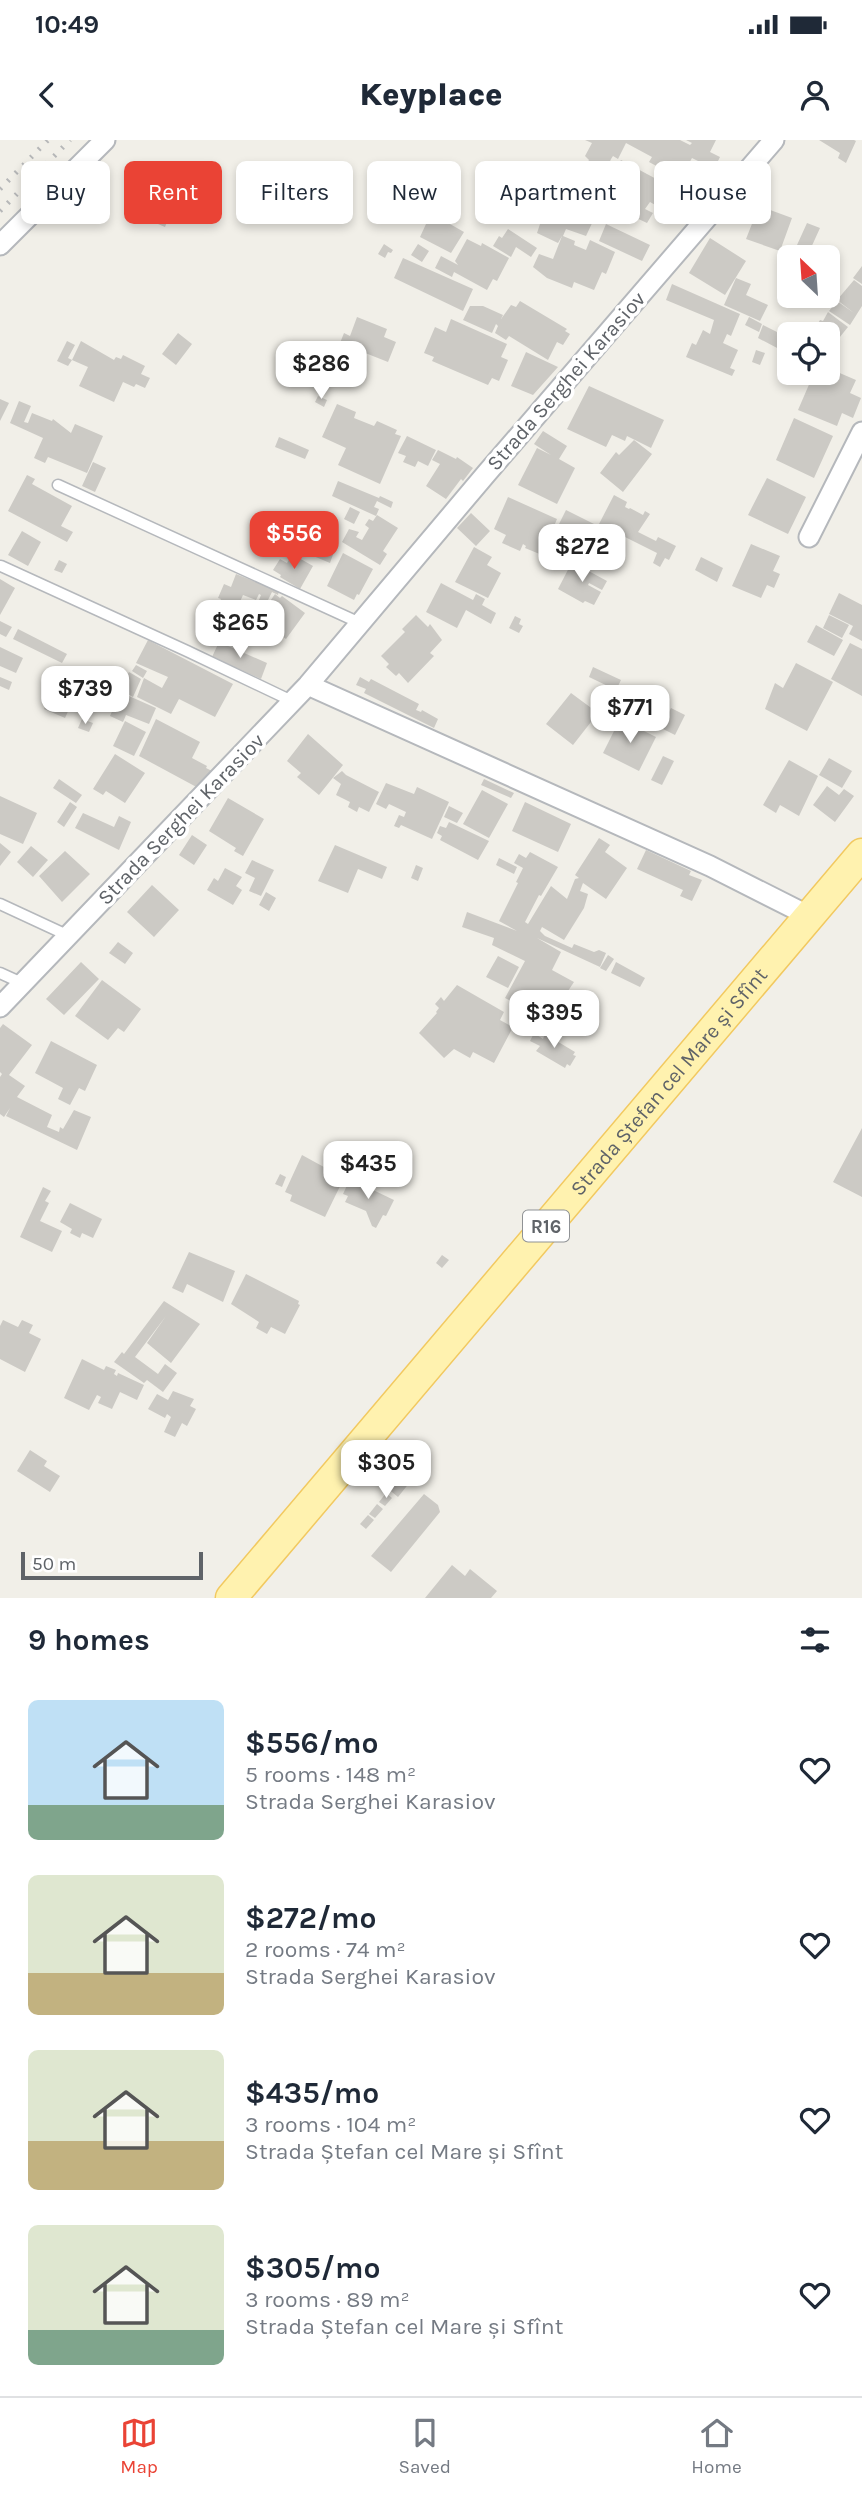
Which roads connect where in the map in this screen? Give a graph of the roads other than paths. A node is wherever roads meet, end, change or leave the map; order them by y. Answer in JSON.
{"nodes":[{"id":1,"x":105,"y":140,"type":"edge"},
{"id":2,"x":774,"y":140,"type":"edge"},
{"id":3,"x":0,"y":245,"type":"edge"},
{"id":4,"x":862,"y":432,"type":"edge"},
{"id":5,"x":58,"y":485,"type":"dead end"},
{"id":6,"x":809,"y":537,"type":"dead end"},
{"id":7,"x":1,"y":566,"type":"edge"},
{"id":8,"x":360,"y":624,"type":"junction"},
{"id":9,"x":309,"y":685,"type":"junction"},
{"id":10,"x":293,"y":701,"type":"junction"},
{"id":11,"x":862,"y":854,"type":"edge"},
{"id":12,"x":0,"y":904,"type":"edge"},
{"id":13,"x":809,"y":916,"type":"junction"},
{"id":14,"x":69,"y":936,"type":"junction"},
{"id":15,"x":0,"y":972,"type":"edge"},
{"id":16,"x":22,"y":983,"type":"junction"},
{"id":17,"x":0,"y":1007,"type":"edge"},
{"id":18,"x":231,"y":1598,"type":"edge"}],
"edges":[{"from":1,"to":3,"type":"street"},
{"from":2,"to":8,"type":"street","name":"Strada Serghei Karasiov"},
{"from":4,"to":6,"type":"street"},
{"from":5,"to":8,"type":"lane"},
{"from":7,"to":10,"type":"lane"},
{"from":8,"to":9,"type":"street","name":"Strada Serghei Karasiov"},
{"from":9,"to":10,"type":"street","name":"Strada Serghei Karasiov"},
{"from":9,"to":13,"type":"street"},
{"from":10,"to":14,"type":"street","name":"Strada Serghei Karasiov"},
{"from":11,"to":13,"type":"main road","name":"Strada Ștefan cel Mare și Sfînt","number":"R16"},
{"from":12,"to":14,"type":"lane"},
{"from":13,"to":18,"type":"main road","name":"Strada Ștefan cel Mare și Sfînt","number":"R16"},
{"from":14,"to":16,"type":"street","name":"Strada Serghei Karasiov"},
{"from":15,"to":16,"type":"lane"},
{"from":16,"to":17,"type":"street","name":"Strada Serghei Karasiov"}]}
